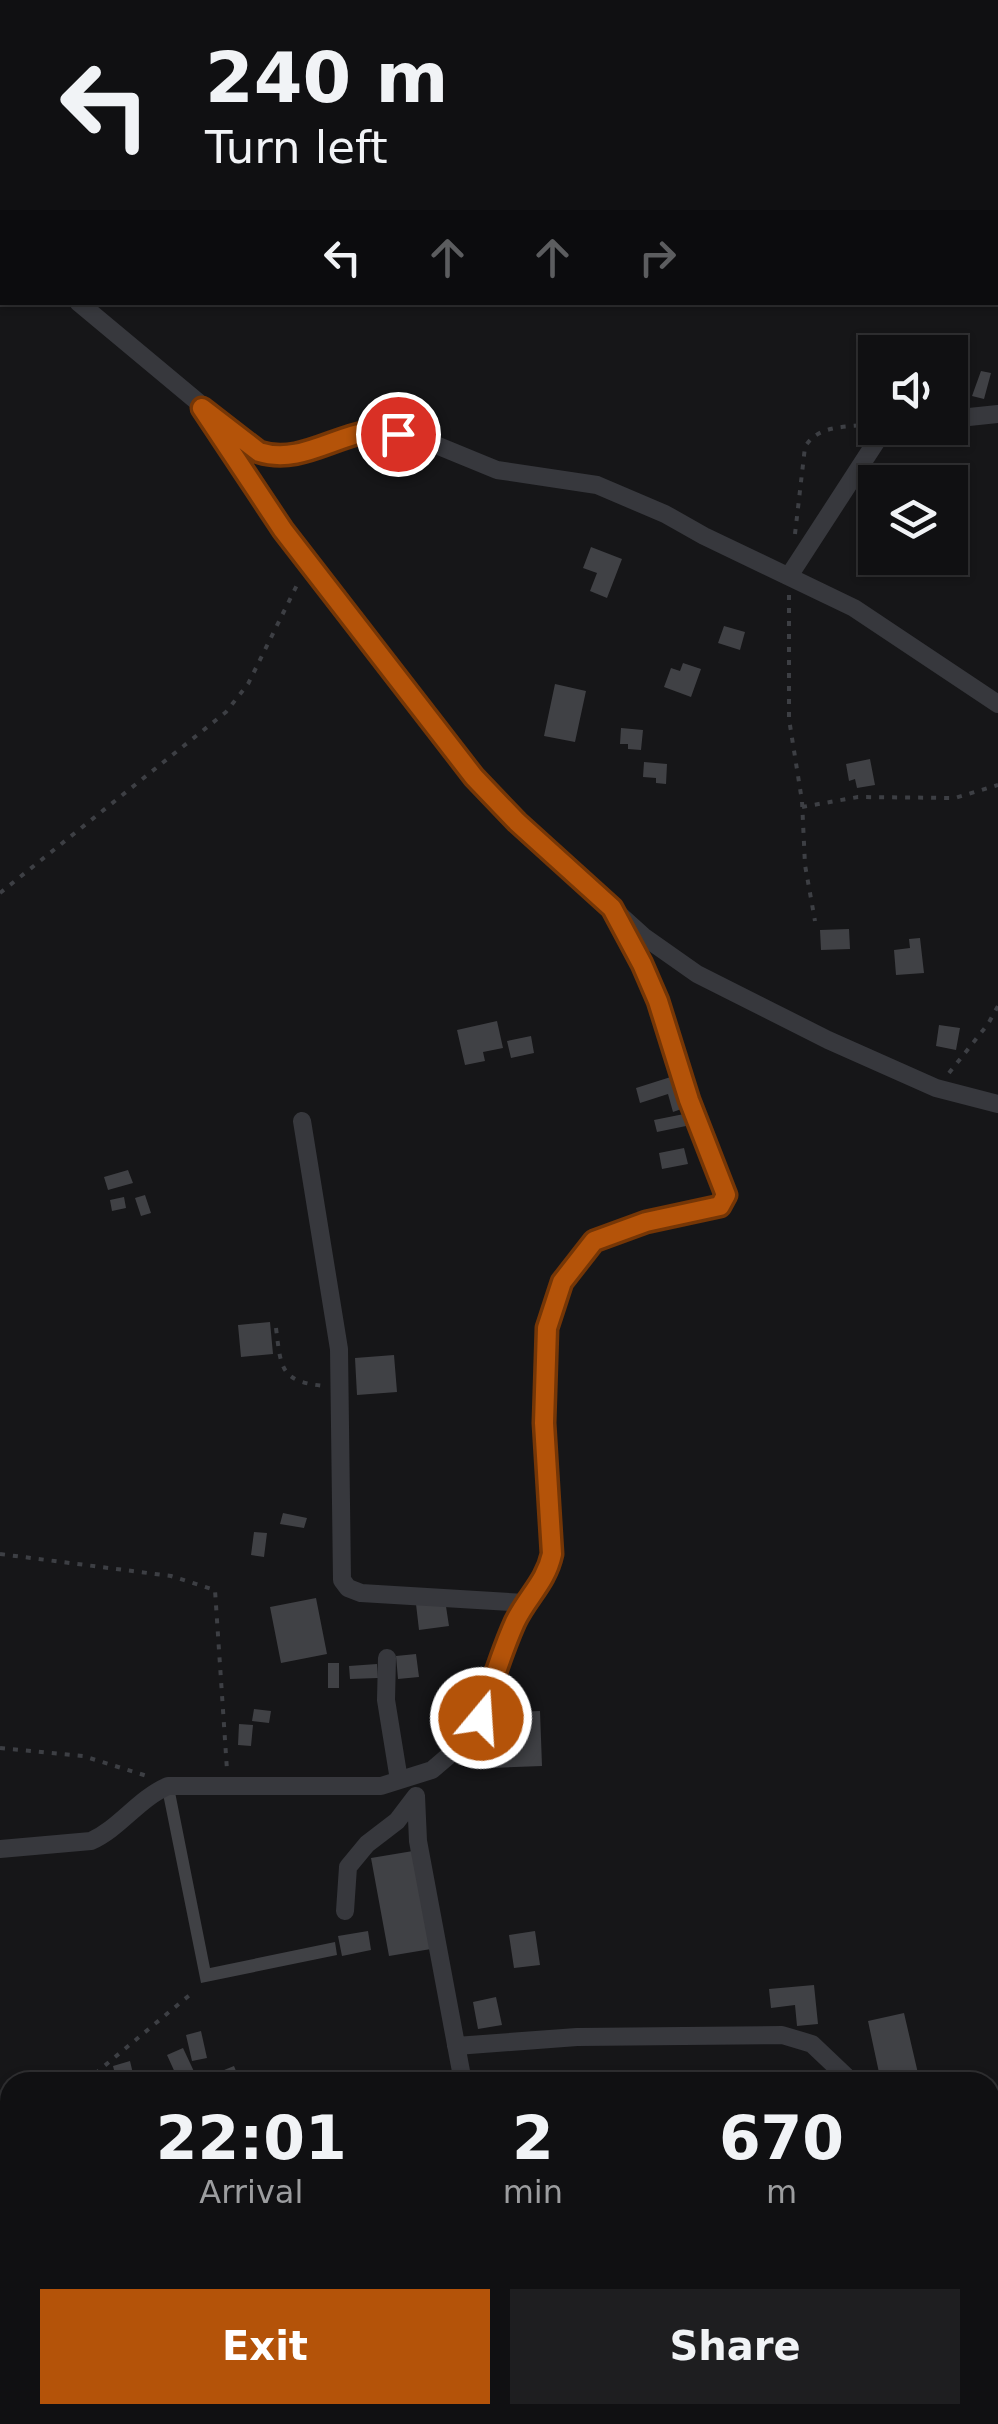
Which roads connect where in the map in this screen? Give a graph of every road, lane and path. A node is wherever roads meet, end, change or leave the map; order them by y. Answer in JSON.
{"nodes":[{"id":1,"x":82,"y":305,"type":"edge"},
{"id":2,"x":202,"y":408,"type":"junction"},
{"id":3,"x":998,"y":414,"type":"edge"},
{"id":4,"x":968,"y":416,"type":"edge"},
{"id":5,"x":858,"y":425,"type":"edge"},
{"id":6,"x":874,"y":445,"type":"edge"},
{"id":7,"x":795,"y":534,"type":"dead end"},
{"id":8,"x":308,"y":562,"type":"junction"},
{"id":9,"x":790,"y":576,"type":"junction"},
{"id":10,"x":998,"y":704,"type":"edge"},
{"id":11,"x":998,"y":786,"type":"edge"},
{"id":12,"x":802,"y":807,"type":"junction"},
{"id":13,"x":0,"y":893,"type":"edge"},
{"id":14,"x":612,"y":908,"type":"junction"},
{"id":15,"x":814,"y":920,"type":"dead end"},
{"id":16,"x":998,"y":1006,"type":"edge"},
{"id":17,"x":936,"y":1088,"type":"junction"},
{"id":18,"x":998,"y":1104,"type":"edge"},
{"id":19,"x":302,"y":1121,"type":"dead end"},
{"id":20,"x":276,"y":1328,"type":"dead end"},
{"id":21,"x":340,"y":1388,"type":"junction"},
{"id":22,"x":0,"y":1554,"type":"edge"},
{"id":23,"x":525,"y":1603,"type":"junction"},
{"id":24,"x":387,"y":1658,"type":"dead end"},
{"id":25,"x":0,"y":1748,"type":"edge"},
{"id":26,"x":432,"y":1770,"type":"junction"},
{"id":27,"x":399,"y":1780,"type":"junction"},
{"id":28,"x":229,"y":1785,"type":"junction"},
{"id":29,"x":168,"y":1786,"type":"junction"},
{"id":30,"x":416,"y":1796,"type":"junction"},
{"id":31,"x":0,"y":1848,"type":"edge"},
{"id":32,"x":346,"y":1911,"type":"dead end"},
{"id":33,"x":192,"y":1992,"type":"dead end"},
{"id":34,"x":456,"y":2046,"type":"junction"},
{"id":35,"x":98,"y":2072,"type":"edge"},
{"id":36,"x":460,"y":2072,"type":"edge"},
{"id":37,"x":841,"y":2072,"type":"edge"}],
"edges":[{"from":1,"to":2,"type":"street"},
{"from":2,"to":8,"type":"street"},
{"from":2,"to":9,"type":"street"},
{"from":3,"to":4,"type":"street"},
{"from":5,"to":7,"type":"path"},
{"from":6,"to":9,"type":"street"},
{"from":8,"to":13,"type":"path"},
{"from":8,"to":14,"type":"street"},
{"from":9,"to":10,"type":"street"},
{"from":9,"to":12,"type":"path"},
{"from":11,"to":12,"type":"path"},
{"from":12,"to":15,"type":"path"},
{"from":14,"to":17,"type":"street"},
{"from":14,"to":23,"type":"street"},
{"from":16,"to":17,"type":"path"},
{"from":17,"to":18,"type":"street"},
{"from":19,"to":21,"type":"street"},
{"from":20,"to":21,"type":"path"},
{"from":21,"to":23,"type":"street"},
{"from":22,"to":28,"type":"path"},
{"from":23,"to":26,"type":"street"},
{"from":24,"to":27,"type":"street"},
{"from":25,"to":29,"type":"path"},
{"from":26,"to":27,"type":"street"},
{"from":26,"to":30,"type":"street"},
{"from":27,"to":28,"type":"street"},
{"from":28,"to":29,"type":"street"},
{"from":29,"to":31,"type":"street"},
{"from":30,"to":32,"type":"street"},
{"from":30,"to":34,"type":"street"},
{"from":33,"to":35,"type":"path"},
{"from":34,"to":36,"type":"street"},
{"from":34,"to":37,"type":"street"}]}
